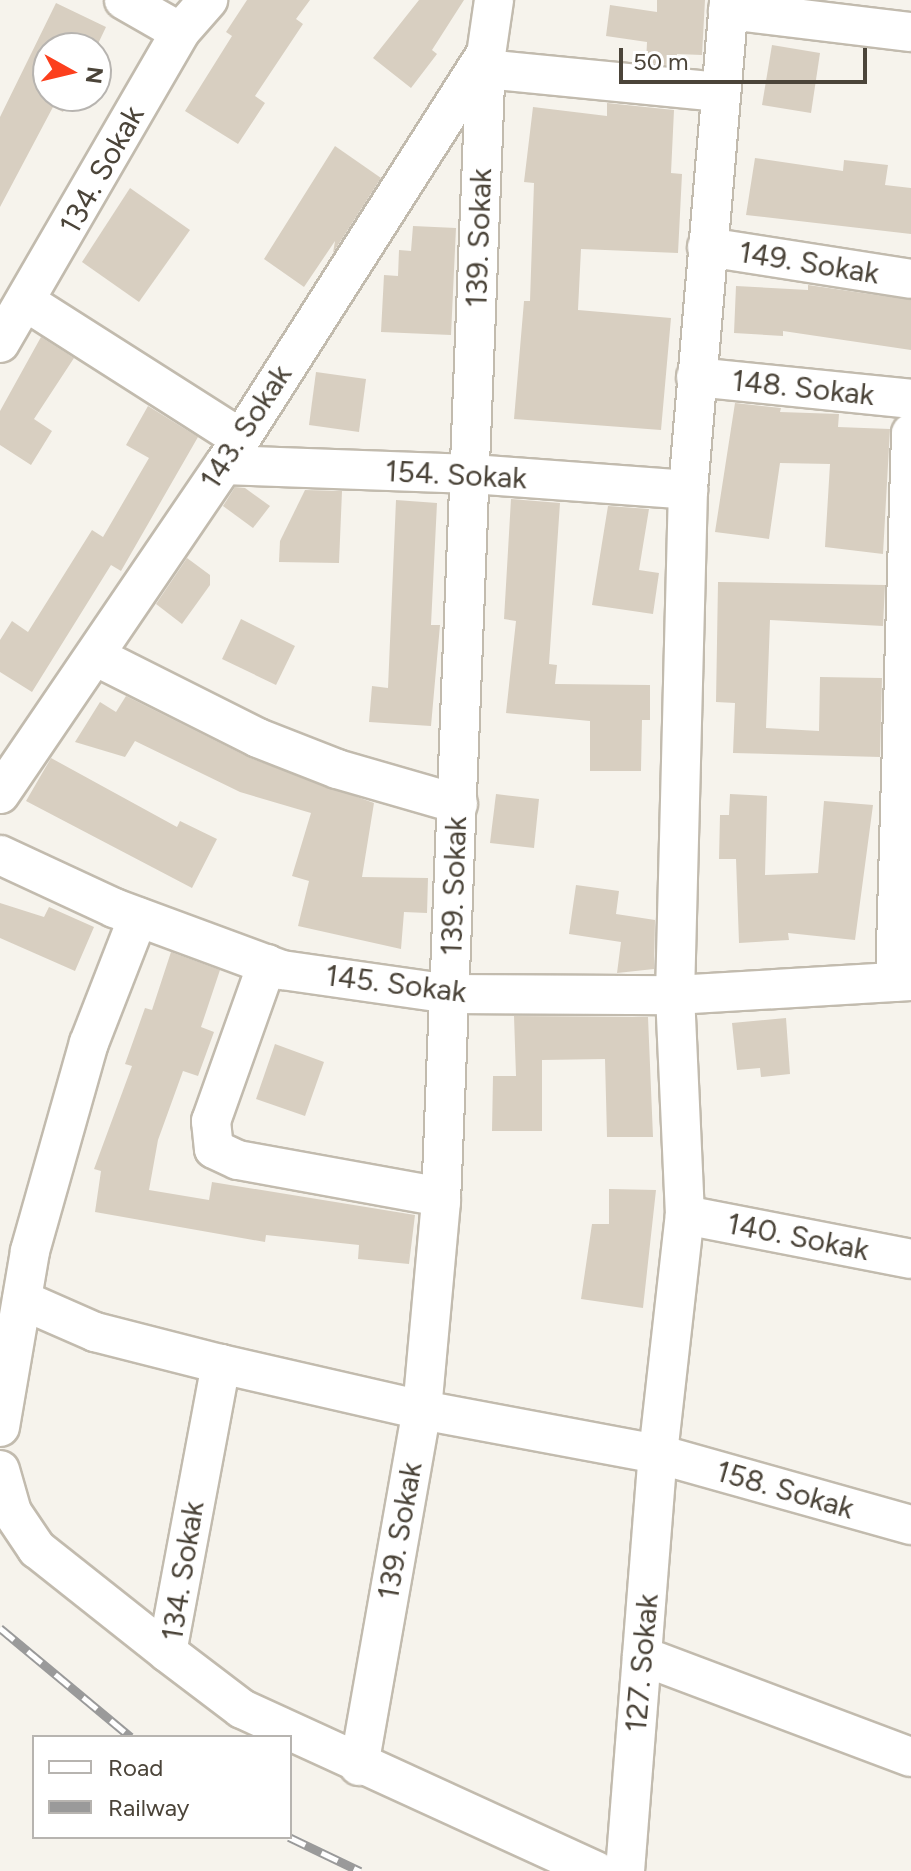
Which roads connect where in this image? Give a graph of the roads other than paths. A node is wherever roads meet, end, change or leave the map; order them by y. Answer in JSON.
{"nodes":[{"id":1,"x":124,"y":0,"type":"edge"},
{"id":2,"x":208,"y":0,"type":"edge"},
{"id":3,"x":494,"y":0,"type":"edge"},
{"id":4,"x":728,"y":5,"type":"edge"},
{"id":5,"x":180,"y":32,"type":"junction"},
{"id":6,"x":911,"y":32,"type":"edge"},
{"id":7,"x":486,"y":62,"type":"junction"},
{"id":8,"x":721,"y":92,"type":"junction"},
{"id":9,"x":707,"y":247,"type":"junction"},
{"id":10,"x":911,"y":279,"type":"edge"},
{"id":11,"x":28,"y":303,"type":"junction"},
{"id":12,"x":0,"y":343,"type":"edge"},
{"id":13,"x":696,"y":377,"type":"junction"},
{"id":14,"x":911,"y":399,"type":"edge"},
{"id":15,"x":911,"y":433,"type":"edge"},
{"id":16,"x":232,"y":451,"type":"junction"},
{"id":17,"x":472,"y":474,"type":"junction"},
{"id":18,"x":688,"y":490,"type":"junction"},
{"id":19,"x":906,"y":621,"type":"edge"},
{"id":20,"x":95,"y":656,"type":"junction"},
{"id":21,"x":0,"y":794,"type":"edge"},
{"id":22,"x":458,"y":804,"type":"junction"},
{"id":23,"x":0,"y":855,"type":"edge"},
{"id":24,"x":138,"y":917,"type":"junction"},
{"id":25,"x":267,"y":964,"type":"junction"},
{"id":26,"x":903,"y":981,"type":"edge"},
{"id":27,"x":450,"y":994,"type":"junction"},
{"id":28,"x":675,"y":995,"type":"junction"},
{"id":29,"x":441,"y":1197,"type":"junction"},
{"id":30,"x":685,"y":1215,"type":"junction"},
{"id":31,"x":15,"y":1245,"type":"edge"},
{"id":32,"x":911,"y":1259,"type":"edge"},
{"id":33,"x":22,"y":1300,"type":"junction"},
{"id":34,"x":221,"y":1364,"type":"junction"},
{"id":35,"x":422,"y":1410,"type":"junction"},
{"id":36,"x":0,"y":1427,"type":"edge"},
{"id":37,"x":658,"y":1454,"type":"junction"},
{"id":38,"x":0,"y":1470,"type":"edge"},
{"id":39,"x":911,"y":1525,"type":"edge"},
{"id":40,"x":167,"y":1652,"type":"junction"},
{"id":41,"x":642,"y":1656,"type":"junction"},
{"id":42,"x":911,"y":1757,"type":"edge"},
{"id":43,"x":359,"y":1766,"type":"junction"},
{"id":44,"x":596,"y":1871,"type":"edge"},
{"id":45,"x":625,"y":1871,"type":"edge"}],
"edges":[{"from":1,"to":5,"type":"street"},
{"from":2,"to":5,"type":"street","name":"134. Sokak"},
{"from":3,"to":7,"type":"street","name":"139. Sokak"},
{"from":4,"to":6,"type":"street"},
{"from":4,"to":8,"type":"street","name":"127. Sokak"},
{"from":5,"to":11,"type":"street","name":"134. Sokak"},
{"from":7,"to":8,"type":"street"},
{"from":7,"to":16,"type":"street","name":"143. Sokak"},
{"from":7,"to":17,"type":"street","name":"139. Sokak"},
{"from":8,"to":9,"type":"street","name":"127. Sokak"},
{"from":9,"to":10,"type":"street","name":"149. Sokak"},
{"from":9,"to":13,"type":"street","name":"127. Sokak"},
{"from":11,"to":12,"type":"street","name":"134. Sokak"},
{"from":11,"to":16,"type":"street"},
{"from":13,"to":14,"type":"street","name":"148. Sokak"},
{"from":13,"to":18,"type":"street","name":"127. Sokak"},
{"from":15,"to":19,"type":"street"},
{"from":16,"to":17,"type":"street","name":"154. Sokak"},
{"from":16,"to":20,"type":"street","name":"143. Sokak"},
{"from":17,"to":18,"type":"street","name":"154. Sokak"},
{"from":17,"to":22,"type":"street","name":"139. Sokak"},
{"from":18,"to":28,"type":"street","name":"127. Sokak"},
{"from":19,"to":26,"type":"street"},
{"from":20,"to":21,"type":"street","name":"143. Sokak"},
{"from":20,"to":22,"type":"street"},
{"from":22,"to":27,"type":"street","name":"139. Sokak"},
{"from":23,"to":24,"type":"street","name":"145. Sokak"},
{"from":24,"to":25,"type":"street","name":"145. Sokak"},
{"from":24,"to":31,"type":"street"},
{"from":25,"to":27,"type":"street","name":"145. Sokak"},
{"from":25,"to":29,"type":"street"},
{"from":26,"to":28,"type":"street","name":"145. Sokak"},
{"from":27,"to":28,"type":"street","name":"145. Sokak"},
{"from":27,"to":29,"type":"street","name":"139. Sokak"},
{"from":28,"to":30,"type":"street","name":"127. Sokak"},
{"from":29,"to":35,"type":"street","name":"139. Sokak"},
{"from":30,"to":32,"type":"street","name":"140. Sokak"},
{"from":30,"to":37,"type":"street","name":"127. Sokak"},
{"from":31,"to":33,"type":"street"},
{"from":33,"to":34,"type":"street"},
{"from":33,"to":36,"type":"street"},
{"from":34,"to":35,"type":"street","name":"158. Sokak"},
{"from":34,"to":40,"type":"street","name":"134. Sokak"},
{"from":35,"to":37,"type":"street","name":"158. Sokak"},
{"from":35,"to":43,"type":"street","name":"139. Sokak"},
{"from":37,"to":39,"type":"street","name":"158. Sokak"},
{"from":37,"to":41,"type":"street","name":"127. Sokak"},
{"from":38,"to":40,"type":"street"},
{"from":40,"to":43,"type":"street","name":"134. Sokak"},
{"from":41,"to":42,"type":"street"},
{"from":41,"to":45,"type":"street","name":"127. Sokak"},
{"from":43,"to":44,"type":"street","name":"134. Sokak"}]}
